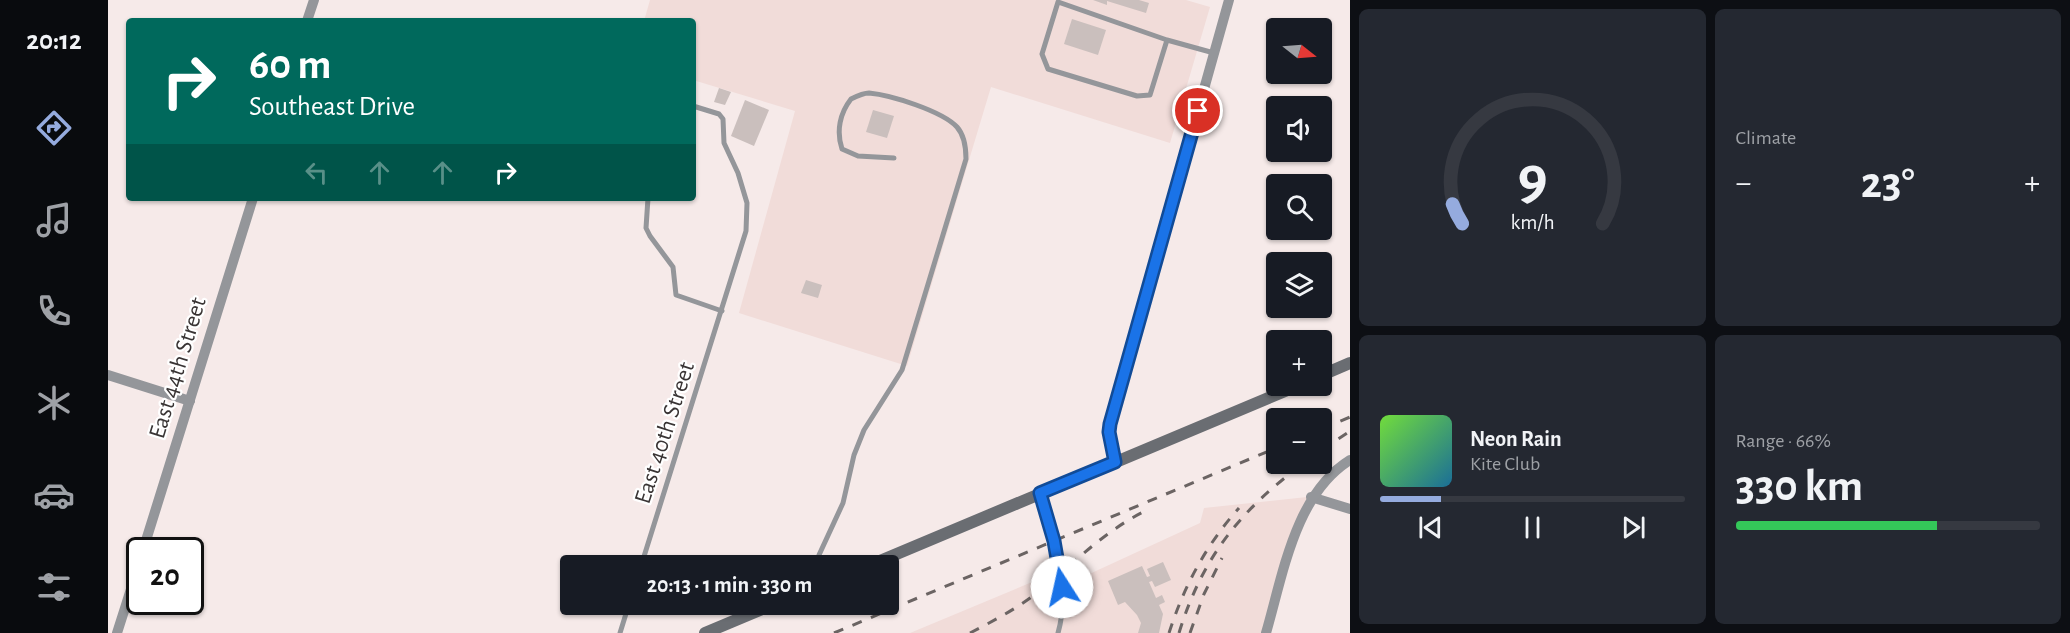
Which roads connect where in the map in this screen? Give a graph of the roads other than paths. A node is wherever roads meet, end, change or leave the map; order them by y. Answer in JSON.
{"nodes":[{"id":1,"x":314,"y":0,"type":"edge"},
{"id":2,"x":1229,"y":0,"type":"edge"},
{"id":3,"x":308,"y":18,"type":"edge"},
{"id":4,"x":1167,"y":39,"type":"junction"},
{"id":5,"x":1214,"y":53,"type":"junction"},
{"id":6,"x":696,"y":107,"type":"edge"},
{"id":7,"x":894,"y":158,"type":"dead end"},
{"id":8,"x":252,"y":201,"type":"edge"},
{"id":9,"x":648,"y":201,"type":"edge"},
{"id":10,"x":722,"y":311,"type":"junction"},
{"id":11,"x":1350,"y":363,"type":"edge"},
{"id":12,"x":1332,"y":371,"type":"edge"},
{"id":13,"x":108,"y":375,"type":"edge"},
{"id":14,"x":1273,"y":396,"type":"edge"},
{"id":15,"x":190,"y":401,"type":"junction"},
{"id":16,"x":1350,"y":460,"type":"edge"},
{"id":17,"x":1115,"y":462,"type":"junction"},
{"id":18,"x":1040,"y":493,"type":"junction"},
{"id":19,"x":1311,"y":497,"type":"junction"},
{"id":20,"x":1350,"y":509,"type":"edge"},
{"id":21,"x":147,"y":537,"type":"edge"},
{"id":22,"x":644,"y":555,"type":"edge"},
{"id":23,"x":819,"y":555,"type":"edge"},
{"id":24,"x":894,"y":555,"type":"edge"},
{"id":25,"x":126,"y":605,"type":"edge"},
{"id":26,"x":626,"y":615,"type":"edge"},
{"id":27,"x":748,"y":615,"type":"edge"},
{"id":28,"x":117,"y":633,"type":"edge"},
{"id":29,"x":620,"y":633,"type":"edge"},
{"id":30,"x":705,"y":633,"type":"edge"},
{"id":31,"x":1058,"y":633,"type":"edge"},
{"id":32,"x":1266,"y":633,"type":"edge"}],
"edges":[{"from":1,"to":3,"type":"street"},
{"from":2,"to":5,"type":"street"},
{"from":4,"to":4,"type":"lane"},
{"from":4,"to":5,"type":"lane"},
{"from":5,"to":17,"type":"street"},
{"from":6,"to":10,"type":"lane","name":"East 40th Street"},
{"from":7,"to":23,"type":"lane"},
{"from":8,"to":15,"type":"street","name":"East 44th Street"},
{"from":9,"to":10,"type":"lane"},
{"from":10,"to":22,"type":"lane","name":"East 40th Street"},
{"from":11,"to":12,"type":"main road"},
{"from":13,"to":15,"type":"street"},
{"from":14,"to":17,"type":"main road"},
{"from":15,"to":21,"type":"street","name":"East 44th Street"},
{"from":16,"to":19,"type":"street"},
{"from":17,"to":18,"type":"main road"},
{"from":18,"to":24,"type":"main road"},
{"from":18,"to":31,"type":"lane"},
{"from":19,"to":20,"type":"street"},
{"from":19,"to":32,"type":"street"},
{"from":25,"to":28,"type":"street"},
{"from":26,"to":29,"type":"lane"},
{"from":27,"to":30,"type":"main road"}]}
